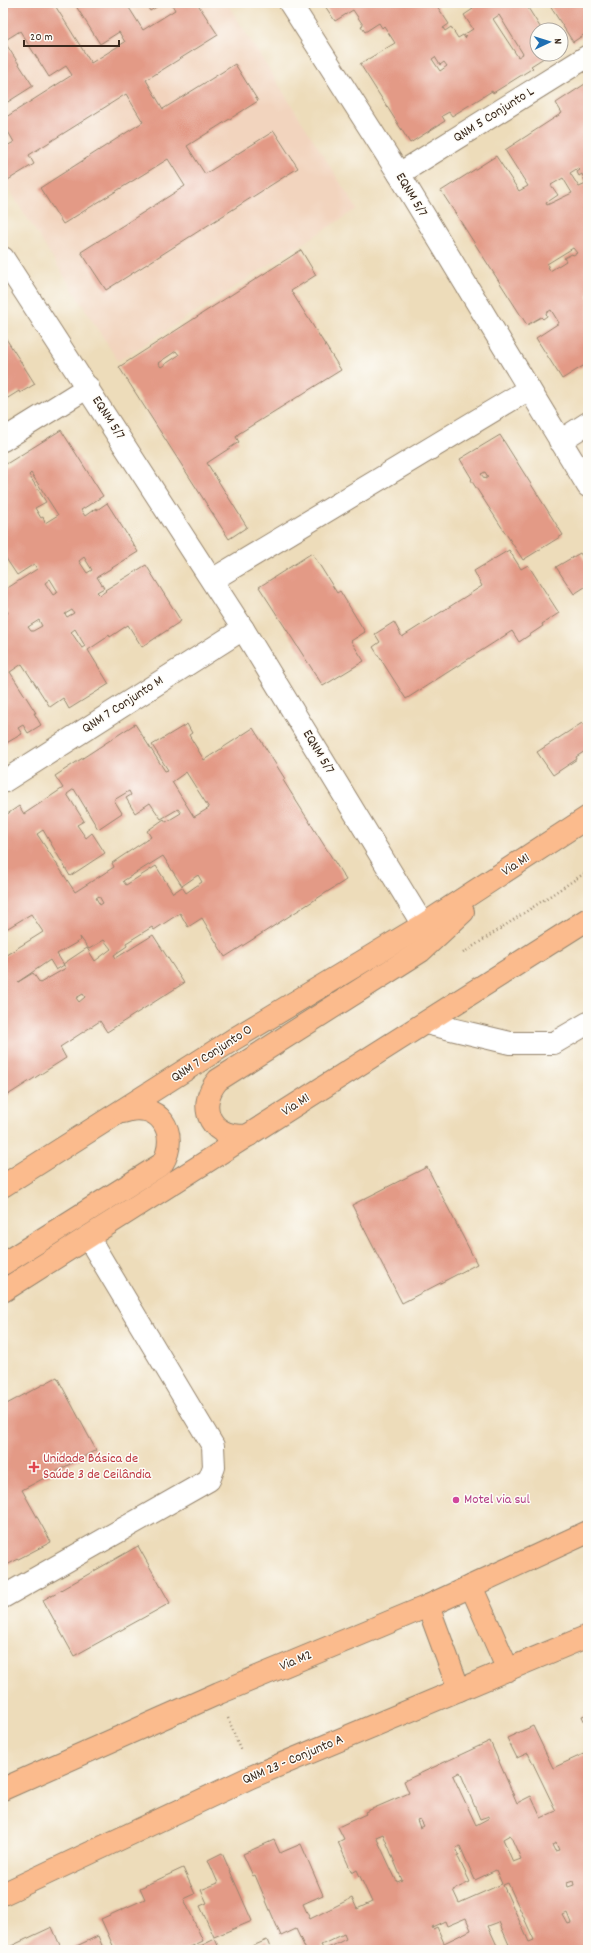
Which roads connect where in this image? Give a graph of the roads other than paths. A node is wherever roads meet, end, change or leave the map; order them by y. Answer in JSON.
{"nodes":[{"id":1,"x":290,"y":3,"type":"edge"},
{"id":2,"x":588,"y":56,"type":"edge"},
{"id":3,"x":399,"y":174,"type":"junction"},
{"id":4,"x":3,"y":258,"type":"edge"},
{"id":5,"x":88,"y":386,"type":"junction"},
{"id":6,"x":529,"y":389,"type":"junction"},
{"id":7,"x":588,"y":423,"type":"edge"},
{"id":8,"x":3,"y":440,"type":"edge"},
{"id":9,"x":560,"y":441,"type":"junction"},
{"id":10,"x":588,"y":486,"type":"edge"},
{"id":11,"x":212,"y":580,"type":"junction"},
{"id":12,"x":243,"y":629,"type":"junction"},
{"id":13,"x":3,"y":782,"type":"edge"},
{"id":14,"x":588,"y":817,"type":"edge"},
{"id":15,"x":508,"y":871,"type":"junction"},
{"id":16,"x":588,"y":919,"type":"edge"},
{"id":17,"x":423,"y":925,"type":"junction"},
{"id":18,"x":426,"y":1022,"type":"junction"},
{"id":19,"x":588,"y":1023,"type":"edge"},
{"id":20,"x":120,"y":1113,"type":"junction"},
{"id":21,"x":249,"y":1135,"type":"junction"},
{"id":22,"x":3,"y":1186,"type":"edge"},
{"id":23,"x":88,"y":1237,"type":"junction"},
{"id":24,"x":3,"y":1264,"type":"edge"},
{"id":25,"x":3,"y":1291,"type":"edge"},
{"id":26,"x":588,"y":1532,"type":"edge"},
{"id":27,"x":471,"y":1586,"type":"junction"},
{"id":28,"x":3,"y":1597,"type":"edge"},
{"id":29,"x":428,"y":1606,"type":"junction"},
{"id":30,"x":588,"y":1636,"type":"edge"},
{"id":31,"x":508,"y":1670,"type":"junction"},
{"id":32,"x":459,"y":1690,"type":"junction"},
{"id":33,"x":3,"y":1789,"type":"edge"},
{"id":34,"x":3,"y":1894,"type":"edge"}],
"edges":[{"from":1,"to":3,"type":"street","name":"EQNM 5/7"},
{"from":2,"to":3,"type":"street","name":"QNM 5 Conjunto L"},
{"from":3,"to":6,"type":"street","name":"EQNM 5/7"},
{"from":4,"to":5,"type":"street","name":"EQNM 5/7"},
{"from":5,"to":8,"type":"street"},
{"from":5,"to":11,"type":"street","name":"EQNM 5/7"},
{"from":6,"to":9,"type":"street","name":"EQNM 5/7"},
{"from":6,"to":11,"type":"street"},
{"from":7,"to":9,"type":"street"},
{"from":9,"to":10,"type":"street","name":"EQNM 5/7"},
{"from":11,"to":12,"type":"street","name":"EQNM 5/7"},
{"from":12,"to":13,"type":"street","name":"QNM 7 Conjunto M"},
{"from":12,"to":17,"type":"street","name":"EQNM 5/7"},
{"from":14,"to":15,"type":"main road","name":"Via M1"},
{"from":15,"to":17,"type":"main road","name":"Via M1"},
{"from":15,"to":21,"type":"main road"},
{"from":16,"to":18,"type":"main road","name":"Via M1"},
{"from":17,"to":20,"type":"main road","name":"QNM 7 Conjunto O"},
{"from":18,"to":19,"type":"street"},
{"from":18,"to":21,"type":"main road","name":"Via M1"},
{"from":20,"to":22,"type":"main road","name":"QNM 7 Conjunto O"},
{"from":20,"to":24,"type":"main road"},
{"from":21,"to":23,"type":"main road","name":"Via M1"},
{"from":23,"to":25,"type":"main road","name":"Via M1"},
{"from":23,"to":28,"type":"street"},
{"from":26,"to":27,"type":"main road","name":"Via M2"},
{"from":27,"to":29,"type":"main road","name":"Via M2"},
{"from":27,"to":31,"type":"main road"},
{"from":29,"to":32,"type":"main road"},
{"from":29,"to":33,"type":"main road","name":"Via M2"},
{"from":30,"to":31,"type":"main road","name":"QNM 23 - Conjunto A"},
{"from":31,"to":32,"type":"main road","name":"QNM 23 - Conjunto A"},
{"from":32,"to":34,"type":"main road","name":"QNM 23 - Conjunto A"}]}
